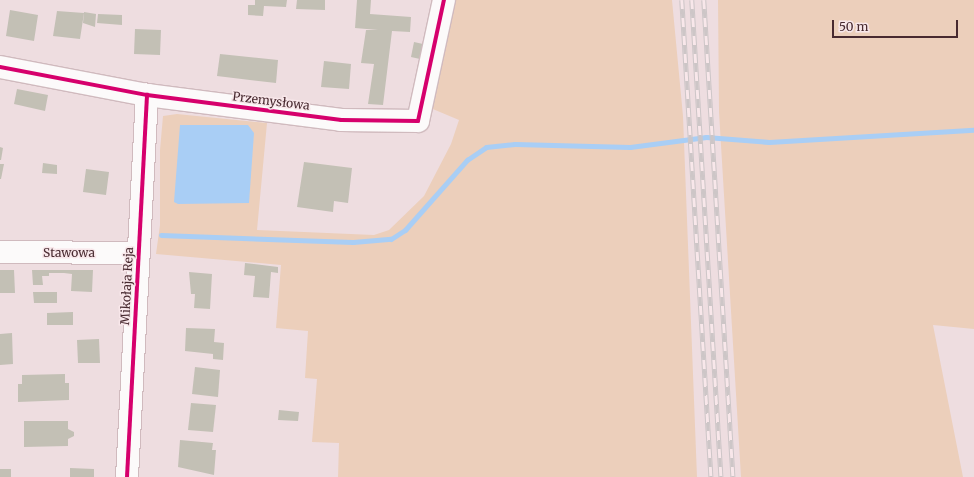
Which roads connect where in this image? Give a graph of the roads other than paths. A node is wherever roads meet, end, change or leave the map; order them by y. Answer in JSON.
{"nodes":[{"id":1,"x":444,"y":0,"type":"edge"},
{"id":2,"x":0,"y":67,"type":"edge"},
{"id":3,"x":147,"y":95,"type":"junction"},
{"id":4,"x":0,"y":252,"type":"edge"},
{"id":5,"x":139,"y":253,"type":"junction"},
{"id":6,"x":127,"y":477,"type":"edge"}],
"edges":[{"from":1,"to":3,"type":"street","name":"Przemysłowa"},
{"from":2,"to":3,"type":"street","name":"Przemysłowa"},
{"from":3,"to":5,"type":"street","name":"Mikołaja Reja"},
{"from":4,"to":5,"type":"street","name":"Stawowa"},
{"from":5,"to":6,"type":"street","name":"Mikołaja Reja"}]}
